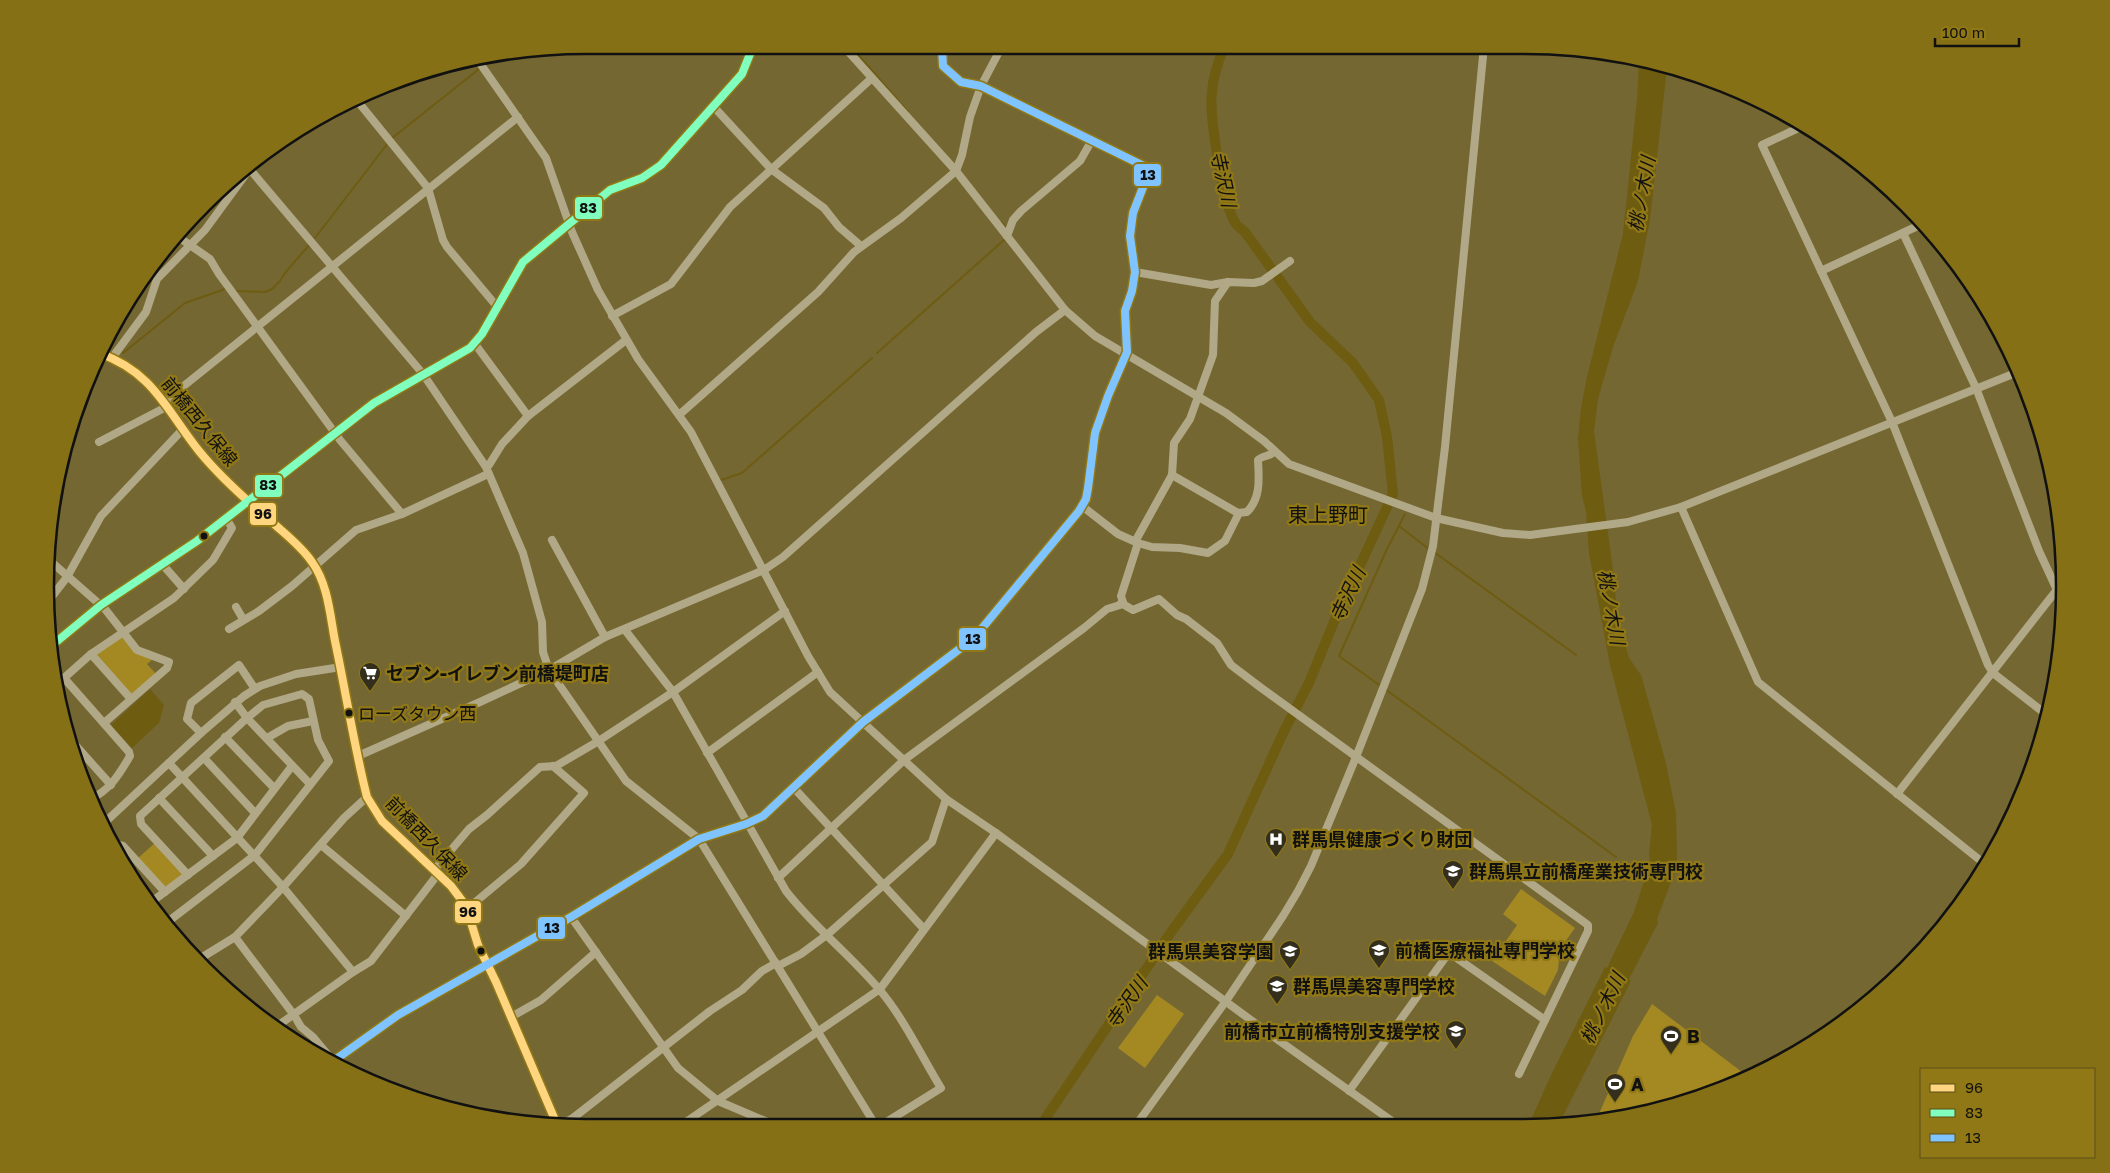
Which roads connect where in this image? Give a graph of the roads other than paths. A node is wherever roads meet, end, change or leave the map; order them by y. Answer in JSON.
{"nodes":[{"id":1,"x":750,"y":54,"type":"edge"},
{"id":2,"x":942,"y":54,"type":"edge"},
{"id":3,"x":997,"y":54,"type":"edge"},
{"id":4,"x":1483,"y":54,"type":"edge"},
{"id":5,"x":851,"y":55,"type":"edge"},
{"id":6,"x":481,"y":64,"type":"edge"},
{"id":7,"x":872,"y":78,"type":"junction"},
{"id":8,"x":981,"y":86,"type":"junction"},
{"id":9,"x":360,"y":105,"type":"edge"},
{"id":10,"x":714,"y":107,"type":"junction"},
{"id":11,"x":518,"y":117,"type":"junction"},
{"id":12,"x":1796,"y":129,"type":"edge"},
{"id":13,"x":1092,"y":140,"type":"junction"},
{"id":14,"x":771,"y":169,"type":"junction"},
{"id":15,"x":956,"y":171,"type":"junction"},
{"id":16,"x":252,"y":172,"type":"edge"},
{"id":17,"x":428,"y":188,"type":"junction"},
{"id":18,"x":232,"y":189,"type":"edge"},
{"id":19,"x":570,"y":224,"type":"junction"},
{"id":20,"x":1916,"y":227,"type":"edge"},
{"id":21,"x":1903,"y":233,"type":"junction"},
{"id":22,"x":1007,"y":236,"type":"junction"},
{"id":23,"x":182,"y":240,"type":"edge"},
{"id":24,"x":190,"y":245,"type":"junction"},
{"id":25,"x":861,"y":246,"type":"junction"},
{"id":26,"x":1287,"y":263,"type":"dead end"},
{"id":27,"x":332,"y":266,"type":"junction"},
{"id":28,"x":1821,"y":271,"type":"junction"},
{"id":29,"x":1135,"y":272,"type":"junction"},
{"id":30,"x":1228,"y":282,"type":"junction"},
{"id":31,"x":498,"y":305,"type":"junction"},
{"id":32,"x":1065,"y":310,"type":"junction"},
{"id":33,"x":612,"y":316,"type":"junction"},
{"id":34,"x":258,"y":326,"type":"junction"},
{"id":35,"x":626,"y":340,"type":"junction"},
{"id":36,"x":475,"y":344,"type":"junction"},
{"id":37,"x":108,"y":353,"type":"edge"},
{"id":38,"x":107,"y":356,"type":"edge"},
{"id":39,"x":1126,"y":356,"type":"junction"},
{"id":40,"x":423,"y":374,"type":"junction"},
{"id":41,"x":2012,"y":374,"type":"edge"},
{"id":42,"x":1976,"y":388,"type":"junction"},
{"id":43,"x":1198,"y":397,"type":"junction"},
{"id":44,"x":167,"y":404,"type":"junction"},
{"id":45,"x":680,"y":415,"type":"junction"},
{"id":46,"x":528,"y":416,"type":"junction"},
{"id":47,"x":1892,"y":422,"type":"junction"},
{"id":48,"x":184,"y":429,"type":"junction"},
{"id":49,"x":334,"y":433,"type":"junction"},
{"id":50,"x":99,"y":442,"type":"dead end"},
{"id":51,"x":1274,"y":452,"type":"junction"},
{"id":52,"x":487,"y":471,"type":"junction"},
{"id":53,"x":1172,"y":475,"type":"junction"},
{"id":54,"x":247,"y":500,"type":"junction"},
{"id":55,"x":1082,"y":506,"type":"junction"},
{"id":56,"x":1681,"y":507,"type":"junction"},
{"id":57,"x":1239,"y":513,"type":"junction"},
{"id":58,"x":402,"y":514,"type":"junction"},
{"id":59,"x":226,"y":518,"type":"junction"},
{"id":60,"x":1436,"y":518,"type":"junction"},
{"id":61,"x":552,"y":540,"type":"dead end"},
{"id":62,"x":1138,"y":544,"type":"junction"},
{"id":63,"x":163,"y":564,"type":"junction"},
{"id":64,"x":55,"y":565,"type":"edge"},
{"id":65,"x":315,"y":567,"type":"junction"},
{"id":66,"x":764,"y":570,"type":"junction"},
{"id":67,"x":68,"y":577,"type":"junction"},
{"id":68,"x":2056,"y":588,"type":"edge"},
{"id":69,"x":184,"y":590,"type":"junction"},
{"id":70,"x":54,"y":592,"type":"edge"},
{"id":71,"x":2056,"y":592,"type":"edge"},
{"id":72,"x":1121,"y":603,"type":"junction"},
{"id":73,"x":101,"y":605,"type":"junction"},
{"id":74,"x":236,"y":607,"type":"dead end"},
{"id":75,"x":785,"y":611,"type":"junction"},
{"id":76,"x":243,"y":619,"type":"junction"},
{"id":77,"x":229,"y":629,"type":"dead end"},
{"id":78,"x":625,"y":630,"type":"junction"},
{"id":79,"x":124,"y":631,"type":"junction"},
{"id":80,"x":605,"y":637,"type":"junction"},
{"id":81,"x":57,"y":641,"type":"edge"},
{"id":82,"x":91,"y":654,"type":"junction"},
{"id":83,"x":340,"y":667,"type":"junction"},
{"id":84,"x":549,"y":670,"type":"junction"},
{"id":85,"x":818,"y":672,"type":"junction"},
{"id":86,"x":1993,"y":673,"type":"junction"},
{"id":87,"x":64,"y":678,"type":"joint"},
{"id":88,"x":255,"y":689,"type":"junction"},
{"id":89,"x":673,"y":692,"type":"junction"},
{"id":90,"x":131,"y":699,"type":"junction"},
{"id":91,"x":235,"y":702,"type":"junction"},
{"id":92,"x":2041,"y":710,"type":"edge"},
{"id":93,"x":246,"y":718,"type":"junction"},
{"id":94,"x":313,"y":721,"type":"junction"},
{"id":95,"x":863,"y":722,"type":"junction"},
{"id":96,"x":104,"y":723,"type":"junction"},
{"id":97,"x":200,"y":733,"type":"junction"},
{"id":98,"x":225,"y":737,"type":"junction"},
{"id":99,"x":267,"y":738,"type":"junction"},
{"id":100,"x":597,"y":742,"type":"junction"},
{"id":101,"x":80,"y":750,"type":"edge"},
{"id":102,"x":707,"y":753,"type":"junction"},
{"id":103,"x":358,"y":756,"type":"junction"},
{"id":104,"x":1356,"y":757,"type":"junction"},
{"id":105,"x":204,"y":758,"type":"junction"},
{"id":106,"x":904,"y":760,"type":"junction"},
{"id":107,"x":169,"y":763,"type":"junction"},
{"id":108,"x":292,"y":766,"type":"junction"},
{"id":109,"x":553,"y":766,"type":"junction"},
{"id":110,"x":182,"y":778,"type":"junction"},
{"id":111,"x":310,"y":784,"type":"junction"},
{"id":112,"x":111,"y":785,"type":"junction"},
{"id":113,"x":793,"y":787,"type":"junction"},
{"id":114,"x":274,"y":788,"type":"junction"},
{"id":115,"x":1898,"y":794,"type":"junction"},
{"id":116,"x":97,"y":796,"type":"edge"},
{"id":117,"x":367,"y":797,"type":"junction"},
{"id":118,"x":159,"y":798,"type":"junction"},
{"id":119,"x":946,"y":799,"type":"junction"},
{"id":120,"x":255,"y":813,"type":"junction"},
{"id":121,"x":108,"y":820,"type":"edge"},
{"id":122,"x":746,"y":824,"type":"junction"},
{"id":123,"x":831,"y":828,"type":"junction"},
{"id":124,"x":996,"y":833,"type":"junction"},
{"id":125,"x":237,"y":838,"type":"junction"},
{"id":126,"x":699,"y":839,"type":"junction"},
{"id":127,"x":320,"y":845,"type":"junction"},
{"id":128,"x":121,"y":846,"type":"edge"},
{"id":129,"x":255,"y":855,"type":"junction"},
{"id":130,"x":213,"y":856,"type":"junction"},
{"id":131,"x":1980,"y":860,"type":"edge"},
{"id":132,"x":436,"y":872,"type":"junction"},
{"id":133,"x":188,"y":875,"type":"junction"},
{"id":134,"x":778,"y":878,"type":"junction"},
{"id":135,"x":883,"y":885,"type":"junction"},
{"id":136,"x":283,"y":887,"type":"junction"},
{"id":137,"x":164,"y":892,"type":"junction"},
{"id":138,"x":156,"y":899,"type":"edge"},
{"id":139,"x":467,"y":908,"type":"junction"},
{"id":140,"x":406,"y":916,"type":"junction"},
{"id":141,"x":571,"y":917,"type":"junction"},
{"id":142,"x":171,"y":919,"type":"edge"},
{"id":143,"x":924,"y":929,"type":"junction"},
{"id":144,"x":828,"y":934,"type":"junction"},
{"id":145,"x":235,"y":936,"type":"junction"},
{"id":146,"x":596,"y":952,"type":"junction"},
{"id":147,"x":203,"y":956,"type":"edge"},
{"id":148,"x":486,"y":965,"type":"junction"},
{"id":149,"x":777,"y":965,"type":"junction"},
{"id":150,"x":353,"y":972,"type":"junction"},
{"id":151,"x":880,"y":989,"type":"junction"},
{"id":152,"x":1226,"y":1001,"type":"junction"},
{"id":153,"x":294,"y":1015,"type":"junction"},
{"id":154,"x":511,"y":1017,"type":"junction"},
{"id":155,"x":1545,"y":1020,"type":"junction"},
{"id":156,"x":282,"y":1023,"type":"edge"},
{"id":157,"x":818,"y":1032,"type":"junction"},
{"id":158,"x":322,"y":1049,"type":"edge"},
{"id":159,"x":664,"y":1049,"type":"junction"},
{"id":160,"x":338,"y":1057,"type":"edge"},
{"id":161,"x":1519,"y":1074,"type":"dead end"},
{"id":162,"x":1349,"y":1090,"type":"junction"},
{"id":163,"x":718,"y":1101,"type":"junction"},
{"id":164,"x":553,"y":1118,"type":"edge"},
{"id":165,"x":571,"y":1119,"type":"edge"},
{"id":166,"x":691,"y":1119,"type":"edge"},
{"id":167,"x":760,"y":1119,"type":"edge"},
{"id":168,"x":872,"y":1119,"type":"edge"},
{"id":169,"x":891,"y":1119,"type":"edge"},
{"id":170,"x":1140,"y":1119,"type":"edge"},
{"id":171,"x":1389,"y":1119,"type":"edge"}],
"edges":[{"from":1,"to":10,"type":"street"},
{"from":2,"to":8,"type":"street"},
{"from":3,"to":8,"type":"street"},
{"from":4,"to":60,"type":"street"},
{"from":5,"to":7,"type":"street"},
{"from":6,"to":11,"type":"street"},
{"from":7,"to":14,"type":"street"},
{"from":7,"to":15,"type":"street"},
{"from":8,"to":13,"type":"street"},
{"from":8,"to":15,"type":"street"},
{"from":9,"to":17,"type":"street"},
{"from":10,"to":14,"type":"street"},
{"from":10,"to":19,"type":"street"},
{"from":11,"to":17,"type":"street"},
{"from":11,"to":19,"type":"street"},
{"from":12,"to":28,"type":"street"},
{"from":13,"to":22,"type":"street"},
{"from":13,"to":29,"type":"street"},
{"from":14,"to":25,"type":"street"},
{"from":14,"to":33,"type":"street"},
{"from":15,"to":22,"type":"street"},
{"from":15,"to":25,"type":"street"},
{"from":16,"to":27,"type":"street"},
{"from":17,"to":27,"type":"street"},
{"from":17,"to":31,"type":"street"},
{"from":18,"to":24,"type":"street"},
{"from":19,"to":31,"type":"street"},
{"from":19,"to":33,"type":"street"},
{"from":20,"to":21,"type":"street"},
{"from":21,"to":28,"type":"street"},
{"from":21,"to":42,"type":"street"},
{"from":22,"to":32,"type":"street"},
{"from":23,"to":24,"type":"street"},
{"from":24,"to":34,"type":"street"},
{"from":24,"to":37,"type":"street"},
{"from":25,"to":45,"type":"street"},
{"from":26,"to":30,"type":"street"},
{"from":27,"to":34,"type":"street"},
{"from":27,"to":40,"type":"street"},
{"from":28,"to":47,"type":"street"},
{"from":29,"to":30,"type":"street"},
{"from":29,"to":39,"type":"street"},
{"from":30,"to":43,"type":"street"},
{"from":31,"to":36,"type":"street"},
{"from":32,"to":39,"type":"street"},
{"from":32,"to":66,"type":"street"},
{"from":33,"to":35,"type":"street"},
{"from":34,"to":44,"type":"street"},
{"from":34,"to":49,"type":"street"},
{"from":35,"to":45,"type":"street"},
{"from":35,"to":46,"type":"street"},
{"from":36,"to":40,"type":"street"},
{"from":36,"to":46,"type":"street"},
{"from":38,"to":44,"type":"main road","name":"前橋西久保線"},
{"from":39,"to":43,"type":"street"},
{"from":39,"to":55,"type":"street"},
{"from":40,"to":49,"type":"street"},
{"from":40,"to":52,"type":"street"},
{"from":41,"to":42,"type":"street"},
{"from":42,"to":47,"type":"street"},
{"from":42,"to":68,"type":"street"},
{"from":43,"to":51,"type":"street"},
{"from":43,"to":53,"type":"street"},
{"from":44,"to":48,"type":"main road","name":"前橋西久保線"},
{"from":44,"to":50,"type":"street"},
{"from":45,"to":66,"type":"street"},
{"from":46,"to":52,"type":"street"},
{"from":47,"to":56,"type":"street"},
{"from":47,"to":86,"type":"street"},
{"from":48,"to":54,"type":"main road","name":"前橋西久保線"},
{"from":48,"to":67,"type":"street"},
{"from":49,"to":54,"type":"street"},
{"from":49,"to":58,"type":"street"},
{"from":51,"to":57,"type":"street"},
{"from":51,"to":60,"type":"street"},
{"from":52,"to":58,"type":"street"},
{"from":52,"to":84,"type":"street"},
{"from":53,"to":57,"type":"street"},
{"from":53,"to":62,"type":"street"},
{"from":54,"to":59,"type":"street"},
{"from":54,"to":65,"type":"main road","name":"前橋西久保線"},
{"from":55,"to":62,"type":"street"},
{"from":55,"to":95,"type":"street"},
{"from":56,"to":60,"type":"street"},
{"from":56,"to":115,"type":"street"},
{"from":57,"to":62,"type":"street"},
{"from":58,"to":65,"type":"street"},
{"from":59,"to":63,"type":"street"},
{"from":59,"to":69,"type":"street"},
{"from":60,"to":104,"type":"street"},
{"from":61,"to":80,"type":"street"},
{"from":62,"to":72,"type":"street"},
{"from":63,"to":69,"type":"street"},
{"from":63,"to":73,"type":"street"},
{"from":64,"to":67,"type":"street"},
{"from":65,"to":76,"type":"street"},
{"from":65,"to":83,"type":"main road","name":"前橋西久保線"},
{"from":66,"to":75,"type":"street"},
{"from":66,"to":78,"type":"street"},
{"from":67,"to":70,"type":"street"},
{"from":67,"to":73,"type":"street"},
{"from":69,"to":79,"type":"street"},
{"from":71,"to":86,"type":"street"},
{"from":72,"to":104,"type":"street"},
{"from":72,"to":106,"type":"street"},
{"from":73,"to":79,"type":"street"},
{"from":73,"to":81,"type":"street"},
{"from":74,"to":76,"type":"street"},
{"from":75,"to":85,"type":"street"},
{"from":75,"to":89,"type":"street"},
{"from":76,"to":77,"type":"street"},
{"from":78,"to":80,"type":"street"},
{"from":78,"to":89,"type":"street"},
{"from":79,"to":82,"type":"street"},
{"from":79,"to":90,"type":"street"},
{"from":80,"to":84,"type":"street"},
{"from":82,"to":87,"type":"street"},
{"from":82,"to":90,"type":"street"},
{"from":83,"to":88,"type":"street"},
{"from":83,"to":103,"type":"main road","name":"前橋西久保線"},
{"from":84,"to":100,"type":"street"},
{"from":84,"to":103,"type":"street"},
{"from":85,"to":95,"type":"street"},
{"from":85,"to":102,"type":"street"},
{"from":86,"to":92,"type":"street"},
{"from":86,"to":115,"type":"street"},
{"from":87,"to":96,"type":"street"},
{"from":88,"to":91,"type":"street"},
{"from":88,"to":97,"type":"street"},
{"from":89,"to":100,"type":"street"},
{"from":89,"to":102,"type":"street"},
{"from":90,"to":96,"type":"street"},
{"from":91,"to":93,"type":"street"},
{"from":91,"to":97,"type":"street"},
{"from":93,"to":94,"type":"street"},
{"from":93,"to":98,"type":"street"},
{"from":93,"to":99,"type":"street"},
{"from":94,"to":99,"type":"street"},
{"from":94,"to":111,"type":"street"},
{"from":95,"to":106,"type":"street"},
{"from":95,"to":113,"type":"street"},
{"from":96,"to":112,"type":"street"},
{"from":97,"to":107,"type":"street"},
{"from":98,"to":105,"type":"street"},
{"from":98,"to":114,"type":"street"},
{"from":99,"to":108,"type":"street"},
{"from":100,"to":109,"type":"street"},
{"from":100,"to":126,"type":"street"},
{"from":101,"to":112,"type":"street"},
{"from":102,"to":122,"type":"street"},
{"from":103,"to":117,"type":"main road","name":"前橋西久保線"},
{"from":104,"to":152,"type":"street"},
{"from":104,"to":155,"type":"street"},
{"from":105,"to":110,"type":"street"},
{"from":105,"to":120,"type":"street"},
{"from":106,"to":119,"type":"street"},
{"from":106,"to":123,"type":"street"},
{"from":107,"to":110,"type":"street"},
{"from":107,"to":121,"type":"street"},
{"from":108,"to":111,"type":"street"},
{"from":108,"to":114,"type":"street"},
{"from":109,"to":132,"type":"street"},
{"from":109,"to":139,"type":"street"},
{"from":110,"to":118,"type":"street"},
{"from":110,"to":125,"type":"street"},
{"from":111,"to":129,"type":"street"},
{"from":112,"to":116,"type":"street"},
{"from":113,"to":122,"type":"street"},
{"from":113,"to":123,"type":"street"},
{"from":114,"to":120,"type":"street"},
{"from":115,"to":131,"type":"street"},
{"from":117,"to":127,"type":"street"},
{"from":117,"to":132,"type":"main road","name":"前橋西久保線"},
{"from":118,"to":130,"type":"street"},
{"from":118,"to":133,"type":"street"},
{"from":119,"to":124,"type":"street"},
{"from":119,"to":135,"type":"street"},
{"from":120,"to":125,"type":"street"},
{"from":122,"to":126,"type":"street"},
{"from":122,"to":134,"type":"street"},
{"from":123,"to":134,"type":"street"},
{"from":123,"to":135,"type":"street"},
{"from":124,"to":143,"type":"street"},
{"from":124,"to":152,"type":"street"},
{"from":125,"to":129,"type":"street"},
{"from":125,"to":130,"type":"street"},
{"from":126,"to":141,"type":"street"},
{"from":126,"to":149,"type":"street"},
{"from":127,"to":136,"type":"street"},
{"from":127,"to":140,"type":"street"},
{"from":128,"to":137,"type":"street"},
{"from":129,"to":136,"type":"street"},
{"from":129,"to":142,"type":"street"},
{"from":130,"to":133,"type":"street"},
{"from":132,"to":139,"type":"main road","name":"前橋西久保線"},
{"from":132,"to":140,"type":"street"},
{"from":133,"to":137,"type":"street"},
{"from":134,"to":144,"type":"street"},
{"from":135,"to":143,"type":"street"},
{"from":135,"to":144,"type":"street"},
{"from":136,"to":145,"type":"street"},
{"from":136,"to":150,"type":"street"},
{"from":137,"to":138,"type":"street"},
{"from":139,"to":148,"type":"main road","name":"前橋西久保線"},
{"from":140,"to":150,"type":"street"},
{"from":141,"to":146,"type":"street"},
{"from":141,"to":148,"type":"street"},
{"from":143,"to":151,"type":"street"},
{"from":144,"to":149,"type":"street"},
{"from":144,"to":151,"type":"street"},
{"from":145,"to":147,"type":"street"},
{"from":145,"to":153,"type":"street"},
{"from":146,"to":154,"type":"street"},
{"from":146,"to":159,"type":"street"},
{"from":148,"to":154,"type":"main road","name":"前橋西久保線"},
{"from":148,"to":160,"type":"street"},
{"from":149,"to":157,"type":"street"},
{"from":149,"to":159,"type":"street"},
{"from":150,"to":153,"type":"street"},
{"from":151,"to":157,"type":"street"},
{"from":151,"to":169,"type":"street"},
{"from":152,"to":162,"type":"street"},
{"from":152,"to":170,"type":"street"},
{"from":153,"to":156,"type":"street"},
{"from":153,"to":158,"type":"street"},
{"from":154,"to":164,"type":"main road","name":"前橋西久保線"},
{"from":155,"to":161,"type":"street"},
{"from":155,"to":162,"type":"street"},
{"from":157,"to":163,"type":"street"},
{"from":157,"to":168,"type":"street"},
{"from":159,"to":163,"type":"street"},
{"from":159,"to":165,"type":"street"},
{"from":162,"to":171,"type":"street"},
{"from":163,"to":166,"type":"street"},
{"from":163,"to":167,"type":"street"}]}
